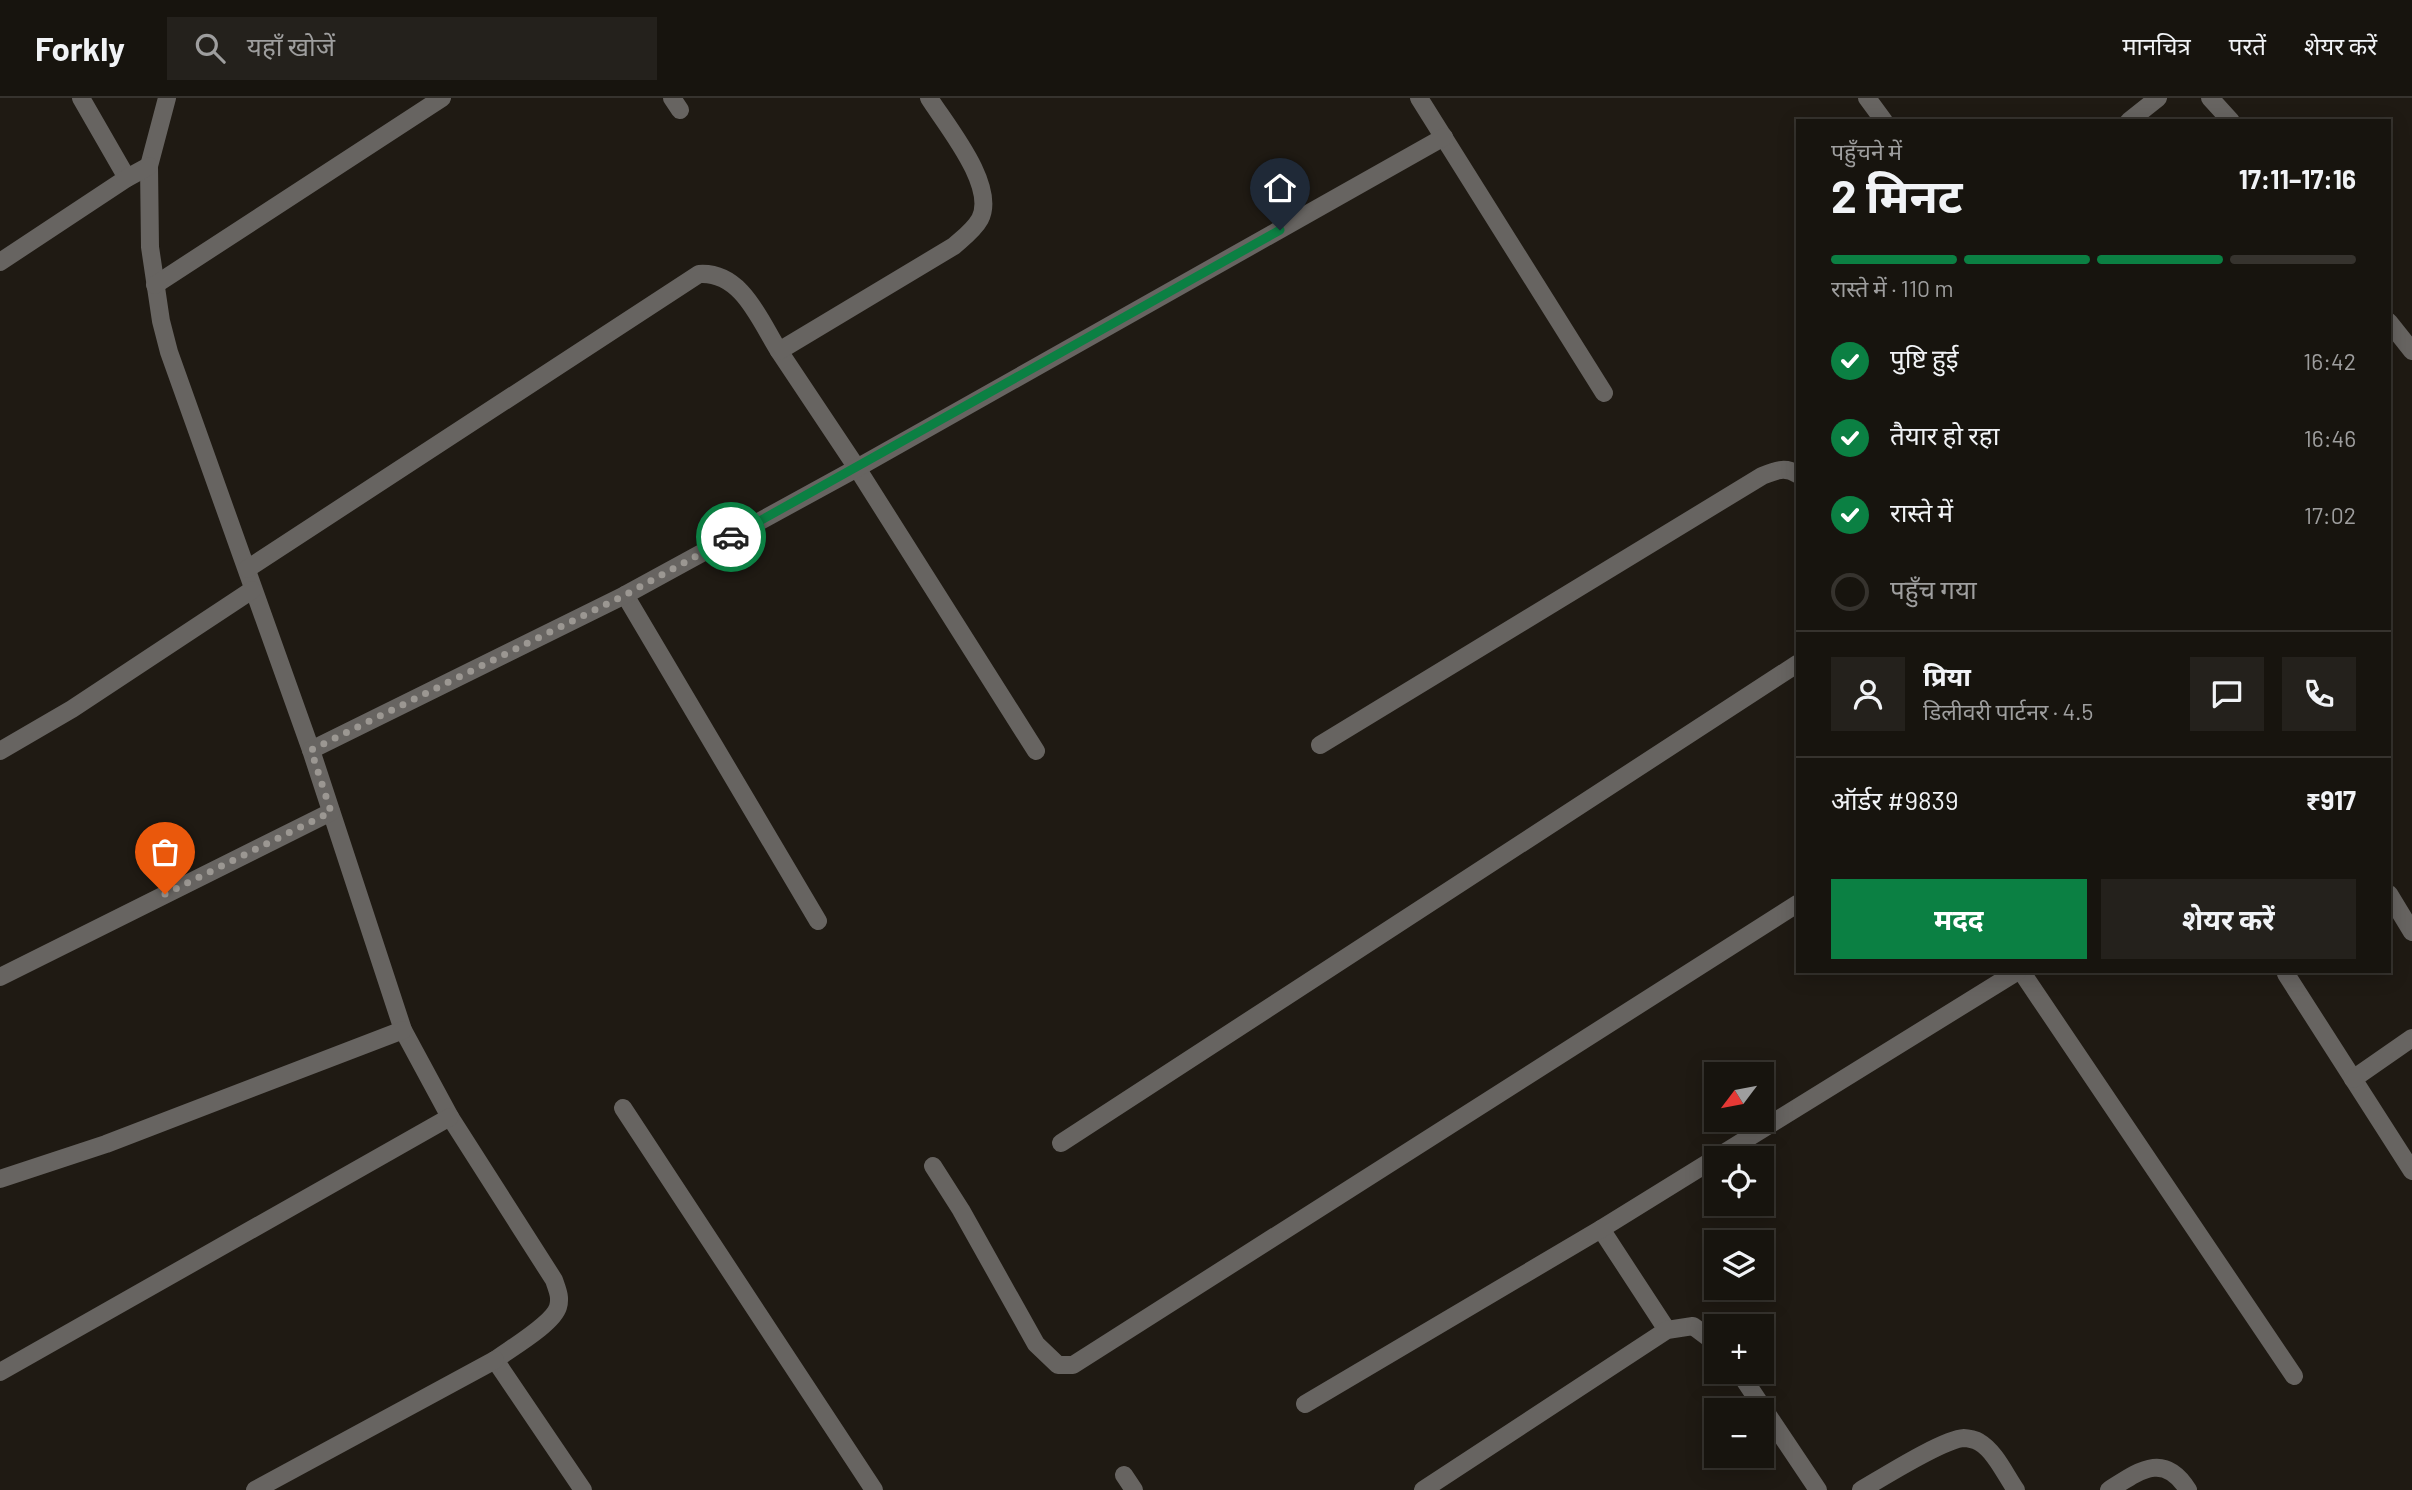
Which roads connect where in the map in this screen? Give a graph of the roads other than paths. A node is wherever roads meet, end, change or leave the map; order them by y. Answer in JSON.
{"nodes":[{"id":1,"x":80,"y":98,"type":"edge"},
{"id":2,"x":167,"y":98,"type":"edge"},
{"id":3,"x":442,"y":98,"type":"edge"},
{"id":4,"x":929,"y":98,"type":"edge"},
{"id":5,"x":1419,"y":98,"type":"edge"},
{"id":6,"x":1867,"y":98,"type":"edge"},
{"id":7,"x":2158,"y":98,"type":"edge"},
{"id":8,"x":2210,"y":98,"type":"edge"},
{"id":9,"x":1883,"y":119,"type":"edge"},
{"id":10,"x":2132,"y":119,"type":"edge"},
{"id":11,"x":2229,"y":119,"type":"edge"},
{"id":12,"x":1444,"y":137,"type":"junction"},
{"id":13,"x":149,"y":166,"type":"junction"},
{"id":14,"x":127,"y":178,"type":"junction"},
{"id":15,"x":0,"y":262,"type":"edge"},
{"id":16,"x":155,"y":285,"type":"junction"},
{"id":17,"x":2391,"y":325,"type":"edge"},
{"id":18,"x":779,"y":351,"type":"junction"},
{"id":19,"x":2412,"y":351,"type":"edge"},
{"id":20,"x":1604,"y":393,"type":"dead end"},
{"id":21,"x":857,"y":468,"type":"junction"},
{"id":22,"x":1796,"y":473,"type":"edge"},
{"id":23,"x":247,"y":569,"type":"junction"},
{"id":24,"x":252,"y":590,"type":"junction"},
{"id":25,"x":625,"y":595,"type":"junction"},
{"id":26,"x":1796,"y":665,"type":"edge"},
{"id":27,"x":1320,"y":745,"type":"dead end"},
{"id":28,"x":311,"y":750,"type":"junction"},
{"id":29,"x":0,"y":751,"type":"edge"},
{"id":30,"x":1036,"y":751,"type":"dead end"},
{"id":31,"x":331,"y":812,"type":"junction"},
{"id":32,"x":2391,"y":897,"type":"edge"},
{"id":33,"x":1796,"y":905,"type":"edge"},
{"id":34,"x":818,"y":921,"type":"dead end"},
{"id":35,"x":2412,"y":932,"type":"edge"},
{"id":36,"x":2017,"y":973,"type":"edge"},
{"id":37,"x":2021,"y":973,"type":"edge"},
{"id":38,"x":2286,"y":975,"type":"dead end"},
{"id":39,"x":0,"y":977,"type":"edge"},
{"id":40,"x":403,"y":1030,"type":"junction"},
{"id":41,"x":2412,"y":1038,"type":"edge"},
{"id":42,"x":2353,"y":1079,"type":"junction"},
{"id":43,"x":622,"y":1108,"type":"dead end"},
{"id":44,"x":450,"y":1117,"type":"junction"},
{"id":45,"x":1061,"y":1143,"type":"dead end"},
{"id":46,"x":933,"y":1166,"type":"dead end"},
{"id":47,"x":2412,"y":1171,"type":"edge"},
{"id":48,"x":0,"y":1178,"type":"edge"},
{"id":49,"x":1601,"y":1229,"type":"junction"},
{"id":50,"x":1667,"y":1330,"type":"junction"},
{"id":51,"x":1704,"y":1334,"type":"edge"},
{"id":52,"x":495,"y":1360,"type":"junction"},
{"id":53,"x":0,"y":1372,"type":"edge"},
{"id":54,"x":2294,"y":1376,"type":"dead end"},
{"id":55,"x":1747,"y":1384,"type":"edge"},
{"id":56,"x":1305,"y":1404,"type":"dead end"},
{"id":57,"x":290,"y":1482,"type":"edge"},
{"id":58,"x":255,"y":1490,"type":"edge"},
{"id":59,"x":583,"y":1490,"type":"edge"},
{"id":60,"x":874,"y":1490,"type":"edge"},
{"id":61,"x":1423,"y":1490,"type":"edge"},
{"id":62,"x":1818,"y":1490,"type":"edge"},
{"id":63,"x":1861,"y":1490,"type":"edge"},
{"id":64,"x":2016,"y":1490,"type":"edge"},
{"id":65,"x":2109,"y":1490,"type":"edge"},
{"id":66,"x":2188,"y":1490,"type":"edge"}],
"edges":[{"from":1,"to":14,"type":"street"},
{"from":2,"to":13,"type":"street"},
{"from":3,"to":16,"type":"street"},
{"from":4,"to":18,"type":"street"},
{"from":5,"to":12,"type":"street"},
{"from":6,"to":9,"type":"street"},
{"from":7,"to":10,"type":"street"},
{"from":8,"to":11,"type":"street"},
{"from":12,"to":20,"type":"street"},
{"from":12,"to":21,"type":"street"},
{"from":13,"to":14,"type":"street"},
{"from":13,"to":16,"type":"street"},
{"from":14,"to":15,"type":"street"},
{"from":16,"to":23,"type":"street"},
{"from":17,"to":19,"type":"street"},
{"from":18,"to":21,"type":"street"},
{"from":18,"to":23,"type":"street"},
{"from":21,"to":25,"type":"street"},
{"from":21,"to":30,"type":"street"},
{"from":22,"to":27,"type":"street"},
{"from":23,"to":24,"type":"street"},
{"from":24,"to":28,"type":"street"},
{"from":24,"to":29,"type":"street"},
{"from":25,"to":28,"type":"street"},
{"from":25,"to":34,"type":"street"},
{"from":26,"to":45,"type":"street"},
{"from":28,"to":31,"type":"street"},
{"from":31,"to":39,"type":"street"},
{"from":31,"to":40,"type":"street"},
{"from":32,"to":35,"type":"street"},
{"from":33,"to":46,"type":"street"},
{"from":36,"to":49,"type":"street"},
{"from":37,"to":54,"type":"street"},
{"from":38,"to":42,"type":"street"},
{"from":40,"to":44,"type":"street"},
{"from":40,"to":48,"type":"street"},
{"from":41,"to":42,"type":"street"},
{"from":42,"to":47,"type":"street"},
{"from":43,"to":60,"type":"street"},
{"from":44,"to":52,"type":"street"},
{"from":44,"to":53,"type":"street"},
{"from":49,"to":50,"type":"street"},
{"from":49,"to":56,"type":"street"},
{"from":50,"to":51,"type":"street"},
{"from":50,"to":61,"type":"street"},
{"from":52,"to":57,"type":"street"},
{"from":52,"to":59,"type":"street"},
{"from":55,"to":62,"type":"street"},
{"from":57,"to":58,"type":"street"},
{"from":63,"to":64,"type":"street"},
{"from":65,"to":66,"type":"street"}]}
